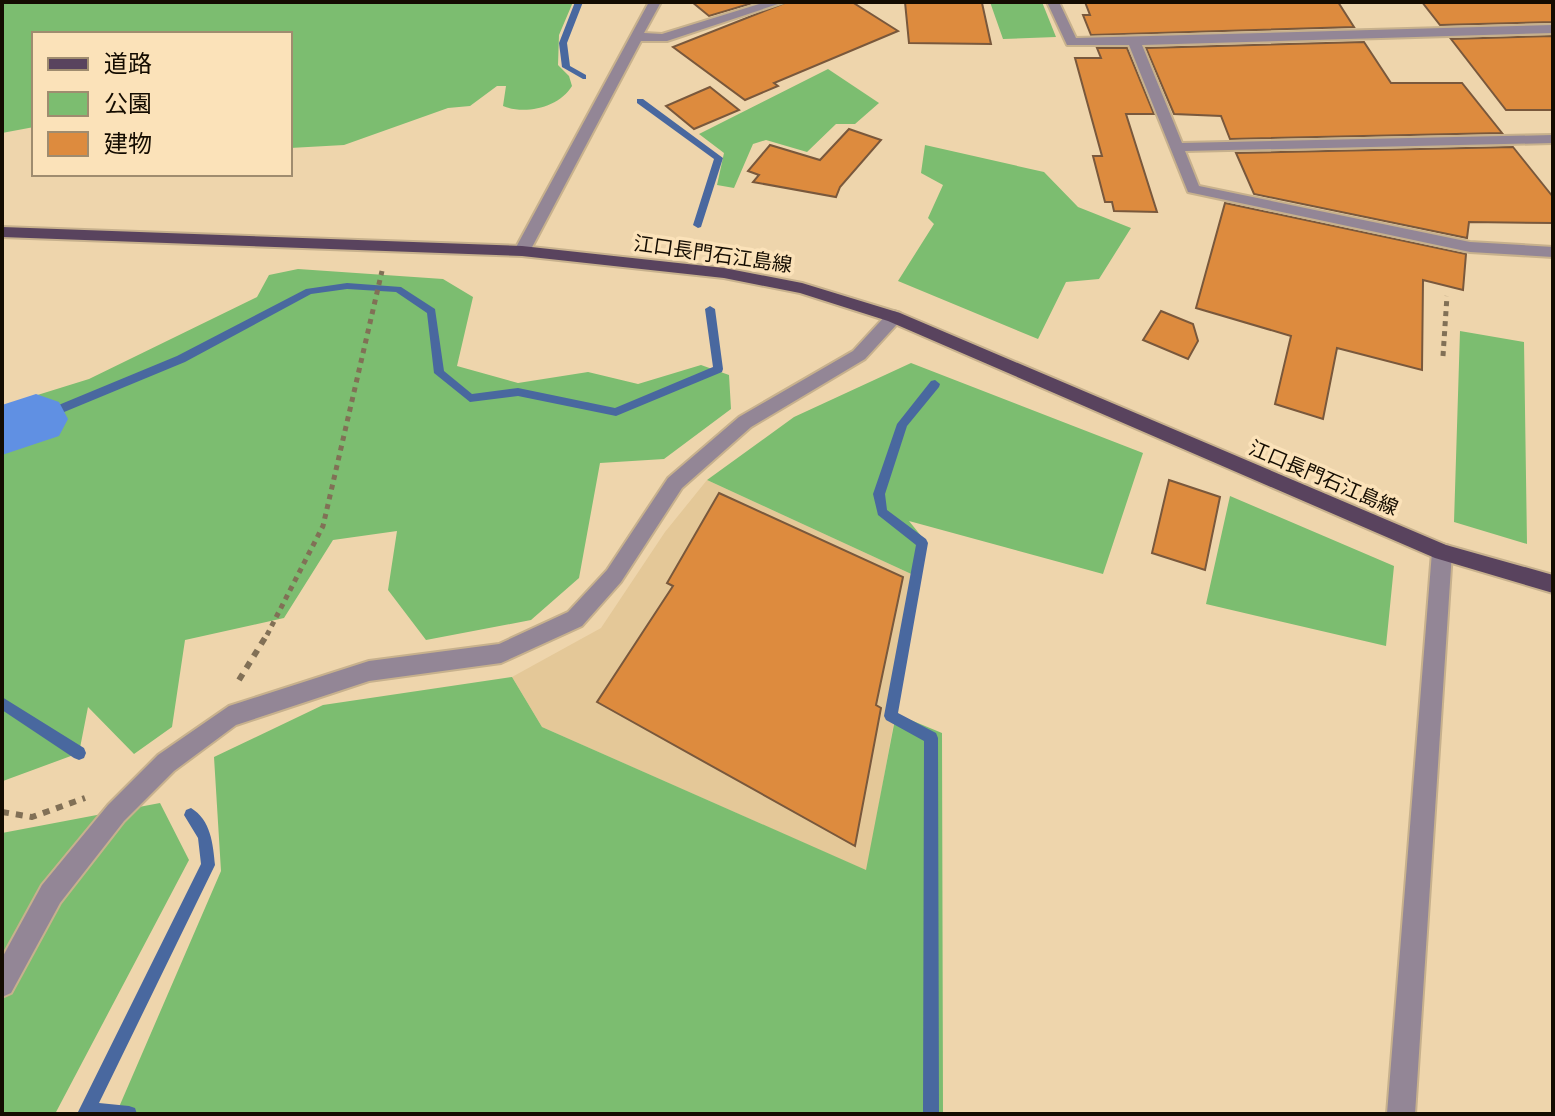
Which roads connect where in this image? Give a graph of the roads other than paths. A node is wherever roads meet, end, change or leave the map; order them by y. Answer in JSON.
{"nodes":[{"id":1,"x":655,"y":2,"type":"edge"},
{"id":2,"x":778,"y":2,"type":"edge"},
{"id":3,"x":1053,"y":2,"type":"edge"},
{"id":4,"x":1553,"y":29,"type":"edge"},
{"id":5,"x":639,"y":37,"type":"junction"},
{"id":6,"x":1134,"y":41,"type":"junction"},
{"id":7,"x":1553,"y":139,"type":"edge"},
{"id":8,"x":1176,"y":147,"type":"junction"},
{"id":9,"x":2,"y":232,"type":"edge"},
{"id":10,"x":522,"y":251,"type":"junction"},
{"id":11,"x":1553,"y":252,"type":"edge"},
{"id":12,"x":894,"y":317,"type":"junction"},
{"id":13,"x":1442,"y":552,"type":"junction"},
{"id":14,"x":1553,"y":584,"type":"edge"},
{"id":15,"x":2,"y":984,"type":"edge"},
{"id":16,"x":1401,"y":1114,"type":"edge"}],
"edges":[{"from":1,"to":5,"type":"street"},
{"from":2,"to":5,"type":"street"},
{"from":3,"to":6,"type":"street"},
{"from":4,"to":6,"type":"street"},
{"from":5,"to":10,"type":"street"},
{"from":6,"to":8,"type":"street"},
{"from":7,"to":8,"type":"street"},
{"from":8,"to":11,"type":"street"},
{"from":9,"to":10,"type":"main road","name":"江口長門石江島線"},
{"from":10,"to":12,"type":"main road","name":"江口長門石江島線"},
{"from":12,"to":13,"type":"main road","name":"江口長門石江島線"},
{"from":12,"to":15,"type":"street"},
{"from":13,"to":14,"type":"main road","name":"江口長門石江島線"},
{"from":13,"to":16,"type":"street"}]}
